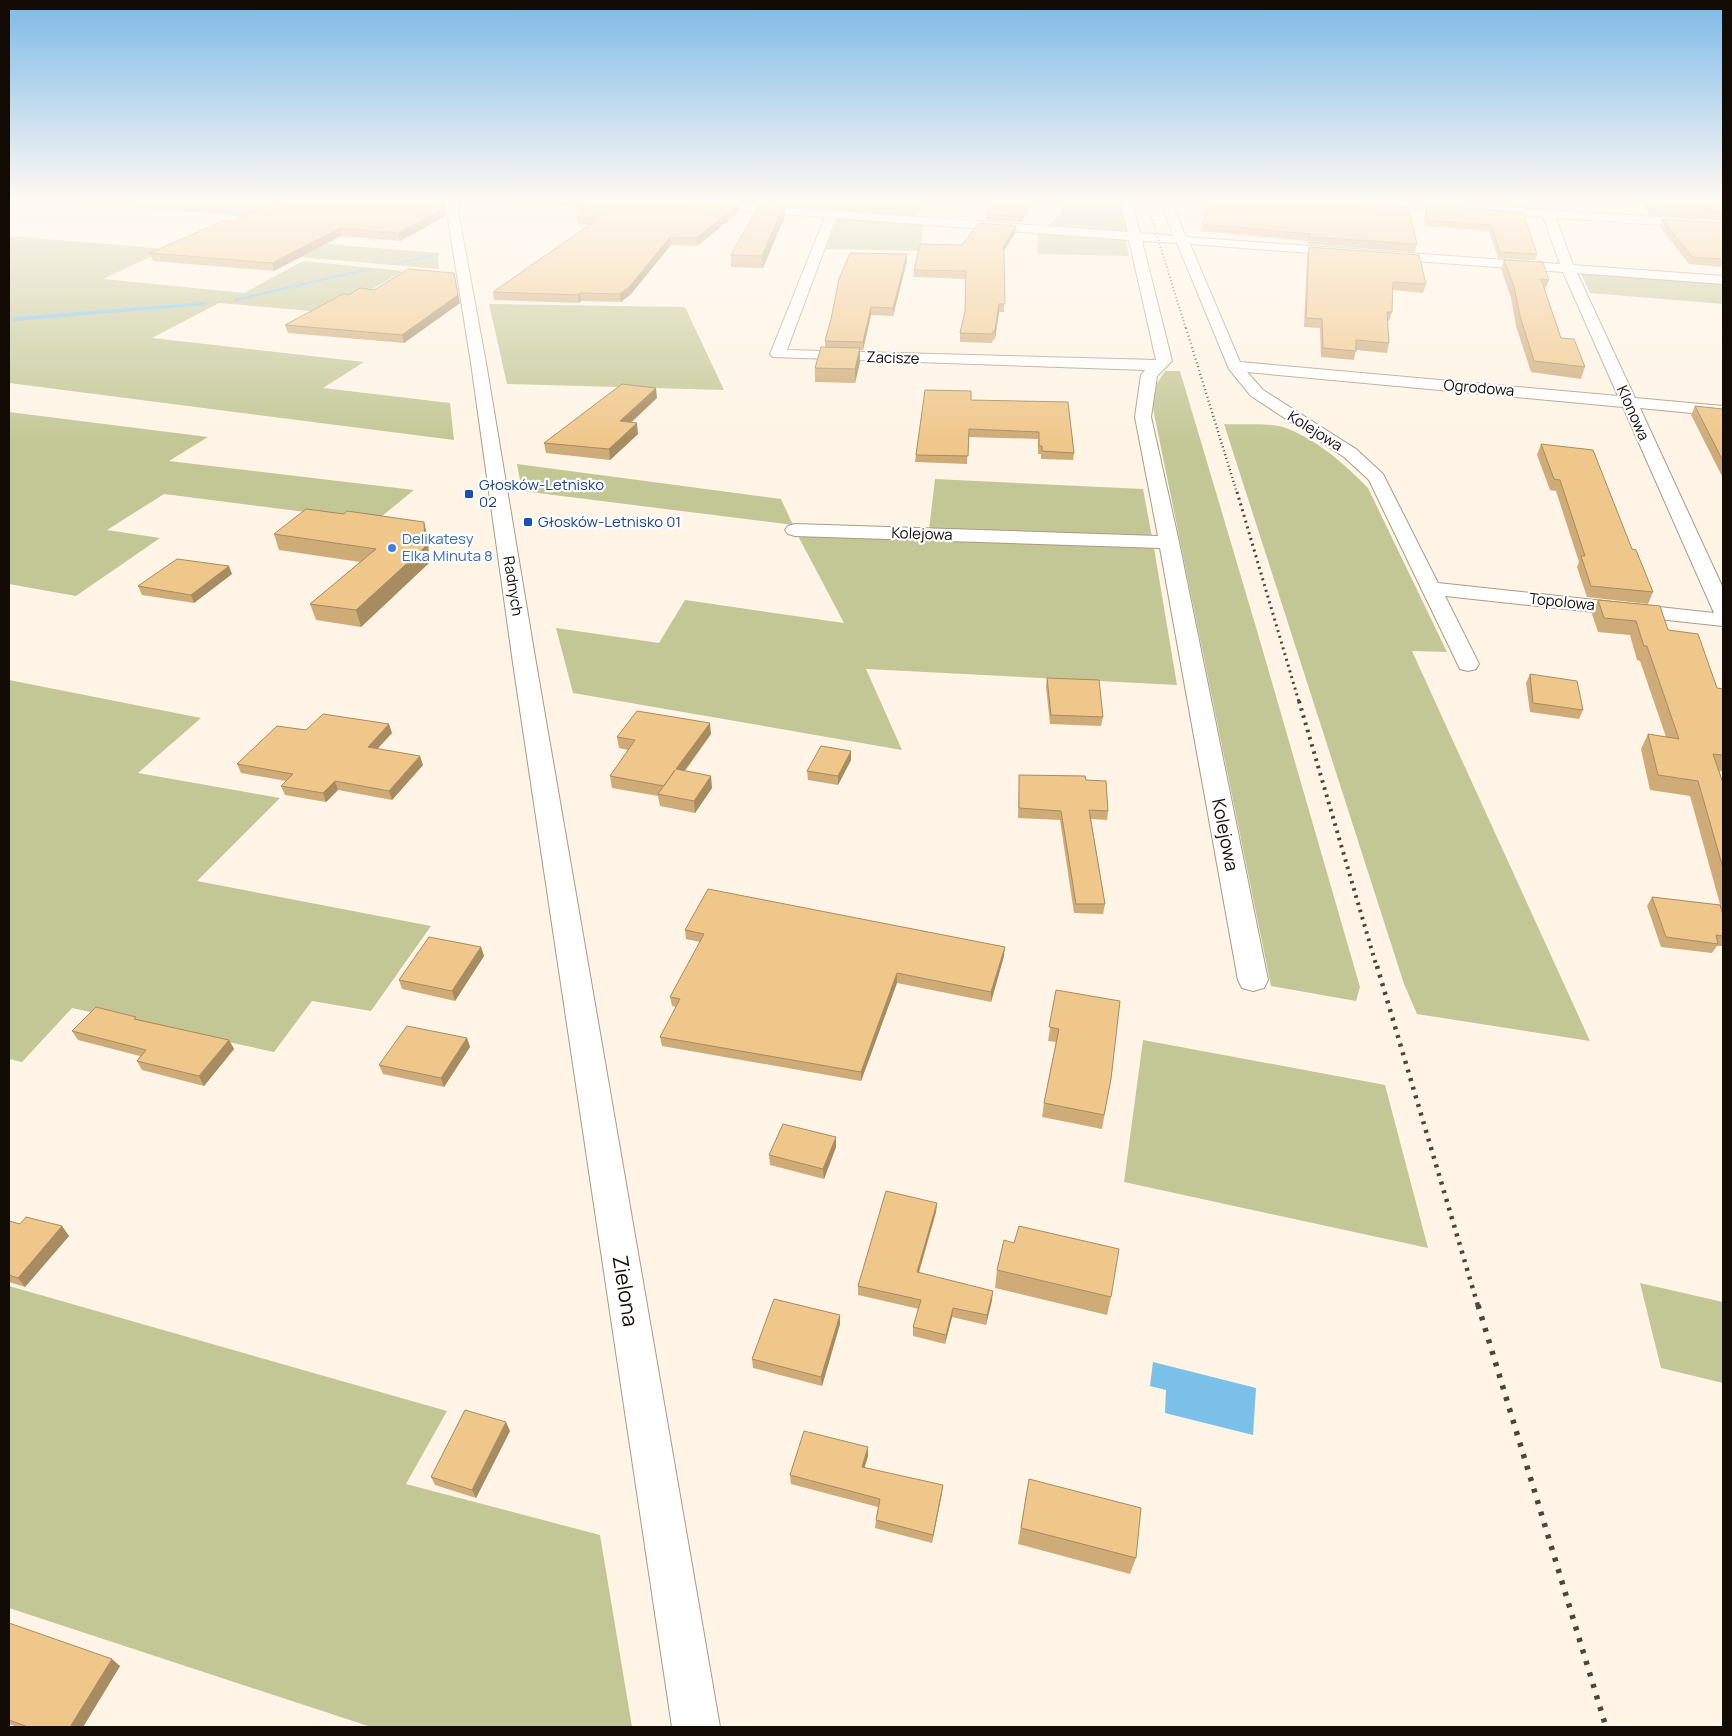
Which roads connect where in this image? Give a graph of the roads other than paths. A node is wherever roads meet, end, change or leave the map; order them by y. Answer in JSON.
{"nodes":[{"id":1,"x":464,"y":281,"type":"edge"},
{"id":2,"x":806,"y":281,"type":"edge"},
{"id":3,"x":1146,"y":281,"type":"edge"},
{"id":4,"x":1198,"y":281,"type":"edge"},
{"id":5,"x":1574,"y":281,"type":"edge"},
{"id":6,"x":1158,"y":366,"type":"junction"},
{"id":7,"x":1234,"y":366,"type":"junction"},
{"id":8,"x":1628,"y":402,"type":"junction"},
{"id":9,"x":1723,"y":411,"type":"edge"},
{"id":10,"x":795,"y":530,"type":"dead end"},
{"id":11,"x":1169,"y":542,"type":"junction"},
{"id":12,"x":1431,"y":588,"type":"junction"},
{"id":13,"x":1723,"y":610,"type":"edge"},
{"id":14,"x":1723,"y":620,"type":"edge"},
{"id":15,"x":1468,"y":664,"type":"dead end"},
{"id":16,"x":555,"y":855,"type":"joint"},
{"id":17,"x":1253,"y":980,"type":"dead end"},
{"id":18,"x":696,"y":1727,"type":"edge"}],
"edges":[{"from":1,"to":16,"type":"street","name":"Radnych"},
{"from":2,"to":6,"type":"street","name":"Zacisze"},
{"from":3,"to":6,"type":"street","name":"Kolejowa"},
{"from":4,"to":7,"type":"street","name":"Kolejowa"},
{"from":5,"to":8,"type":"street","name":"Klonowa"},
{"from":6,"to":11,"type":"street","name":"Kolejowa"},
{"from":7,"to":8,"type":"street","name":"Ogrodowa"},
{"from":7,"to":12,"type":"street","name":"Kolejowa"},
{"from":8,"to":9,"type":"street","name":"Ogrodowa"},
{"from":8,"to":13,"type":"street","name":"Klonowa"},
{"from":10,"to":11,"type":"street","name":"Kolejowa"},
{"from":11,"to":17,"type":"street","name":"Kolejowa"},
{"from":12,"to":14,"type":"street","name":"Topolowa"},
{"from":12,"to":15,"type":"street","name":"Kolejowa"},
{"from":16,"to":18,"type":"street","name":"Zielona"}]}
